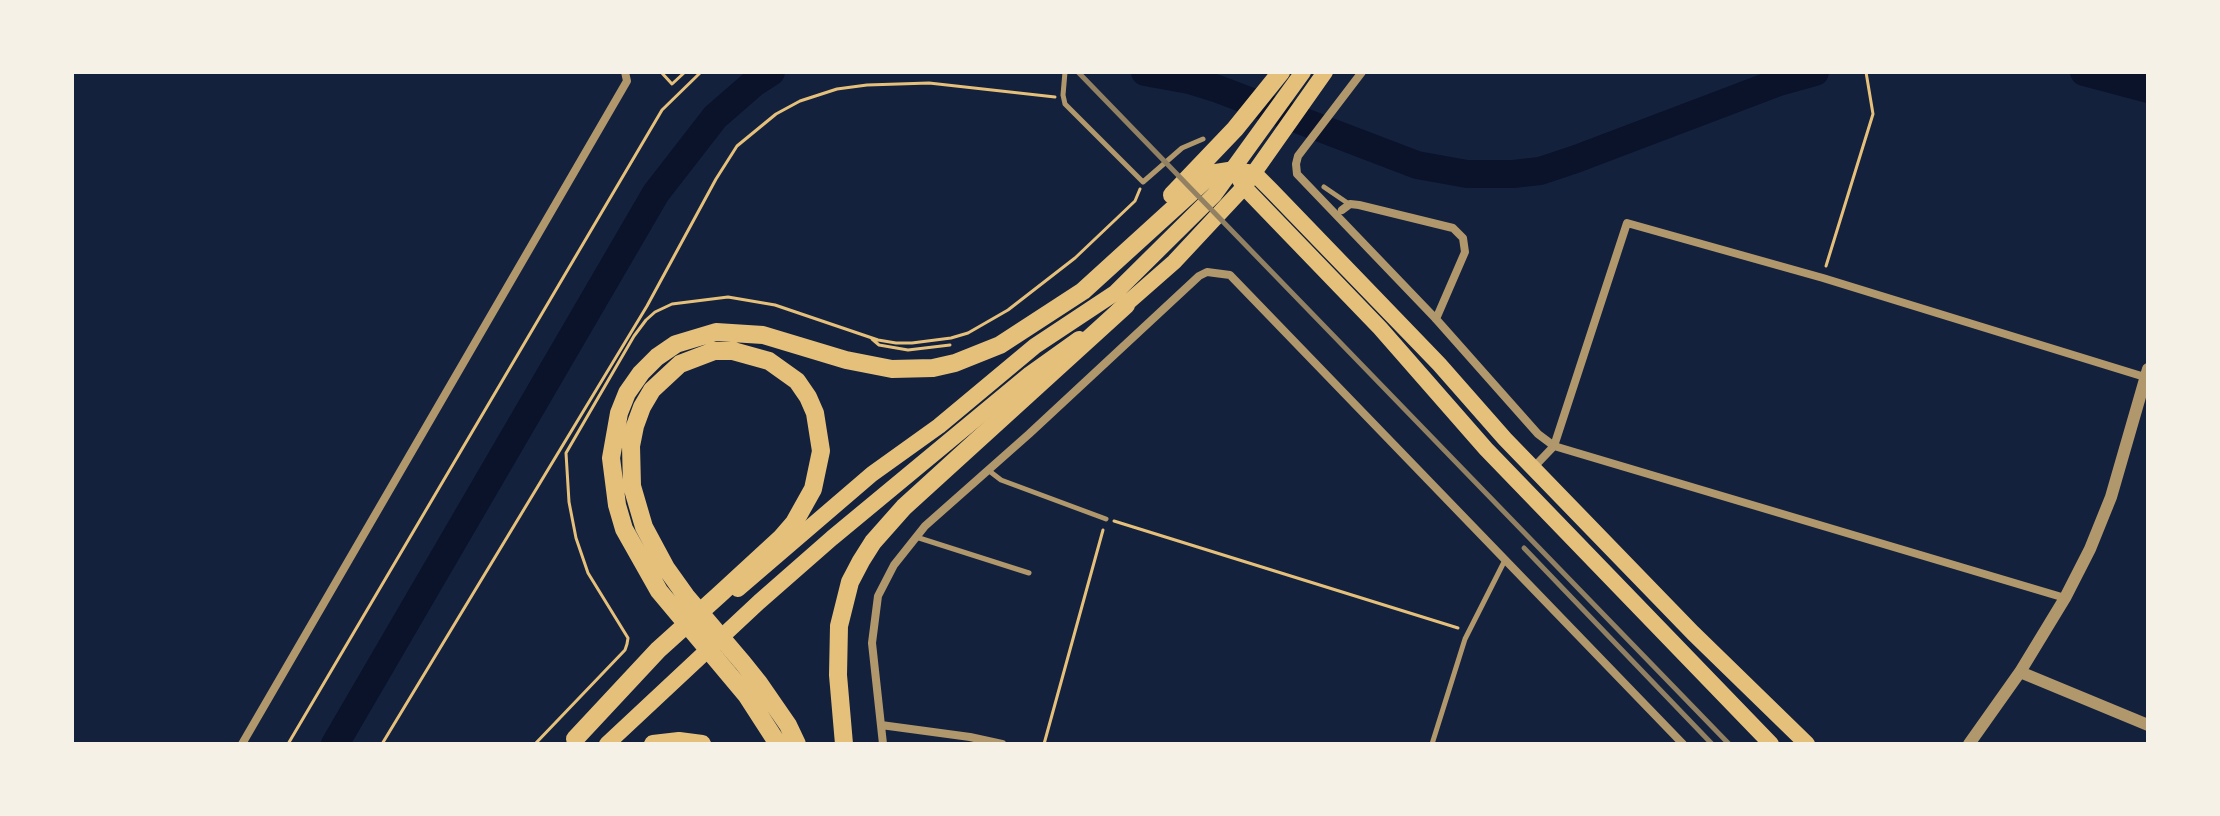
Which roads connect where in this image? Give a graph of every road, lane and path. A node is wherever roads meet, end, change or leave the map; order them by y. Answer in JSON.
{"nodes":[{"id":1,"x":625,"y":72,"type":"edge"},
{"id":2,"x":661,"y":72,"type":"edge"},
{"id":3,"x":685,"y":72,"type":"edge"},
{"id":4,"x":701,"y":72,"type":"edge"},
{"id":5,"x":1065,"y":72,"type":"edge"},
{"id":6,"x":1281,"y":72,"type":"edge"},
{"id":7,"x":1362,"y":72,"type":"edge"},
{"id":8,"x":1866,"y":72,"type":"edge"},
{"id":9,"x":1302,"y":74,"type":"edge"},
{"id":10,"x":1321,"y":78,"type":"edge"},
{"id":11,"x":1203,"y":139,"type":"dead end"},
{"id":12,"x":1235,"y":170,"type":"junction"},
{"id":13,"x":1249,"y":180,"type":"junction"},
{"id":14,"x":1143,"y":182,"type":"junction"},
{"id":15,"x":1324,"y":187,"type":"dead end"},
{"id":16,"x":1346,"y":207,"type":"joint"},
{"id":17,"x":1823,"y":278,"type":"junction"},
{"id":18,"x":1261,"y":290,"type":"dead end"},
{"id":19,"x":1252,"y":299,"type":"junction"},
{"id":20,"x":1126,"y":305,"type":"junction"},
{"id":21,"x":1436,"y":319,"type":"junction"},
{"id":22,"x":636,"y":323,"type":"dead end"},
{"id":23,"x":1023,"y":331,"type":"junction"},
{"id":24,"x":968,"y":333,"type":"junction"},
{"id":25,"x":634,"y":336,"type":"junction"},
{"id":26,"x":871,"y":337,"type":"junction"},
{"id":27,"x":976,"y":338,"type":"dead end"},
{"id":28,"x":962,"y":342,"type":"dead end"},
{"id":29,"x":2147,"y":375,"type":"edge"},
{"id":30,"x":574,"y":436,"type":"junction"},
{"id":31,"x":562,"y":442,"type":"dead end"},
{"id":32,"x":1554,"y":446,"type":"junction"},
{"id":33,"x":1533,"y":468,"type":"junction"},
{"id":34,"x":988,"y":470,"type":"junction"},
{"id":35,"x":1106,"y":519,"type":"junction"},
{"id":36,"x":916,"y":537,"type":"junction"},
{"id":37,"x":1505,"y":560,"type":"junction"},
{"id":38,"x":1029,"y":573,"type":"dead end"},
{"id":39,"x":2065,"y":598,"type":"junction"},
{"id":40,"x":680,"y":603,"type":"junction"},
{"id":41,"x":1470,"y":631,"type":"junction"},
{"id":42,"x":625,"y":650,"type":"junction"},
{"id":43,"x":627,"y":655,"type":"dead end"},
{"id":44,"x":736,"y":669,"type":"junction"},
{"id":45,"x":2020,"y":672,"type":"junction"},
{"id":46,"x":881,"y":725,"type":"junction"},
{"id":47,"x":2148,"y":725,"type":"edge"},
{"id":48,"x":572,"y":741,"type":"edge"},
{"id":49,"x":242,"y":744,"type":"edge"},
{"id":50,"x":288,"y":744,"type":"edge"},
{"id":51,"x":535,"y":744,"type":"edge"},
{"id":52,"x":607,"y":744,"type":"edge"},
{"id":53,"x":653,"y":744,"type":"edge"},
{"id":54,"x":702,"y":744,"type":"edge"},
{"id":55,"x":778,"y":744,"type":"edge"},
{"id":56,"x":797,"y":744,"type":"edge"},
{"id":57,"x":844,"y":744,"type":"edge"},
{"id":58,"x":883,"y":744,"type":"edge"},
{"id":59,"x":1002,"y":744,"type":"edge"},
{"id":60,"x":1044,"y":744,"type":"edge"},
{"id":61,"x":1432,"y":744,"type":"edge"},
{"id":62,"x":1683,"y":744,"type":"edge"},
{"id":63,"x":1771,"y":744,"type":"edge"},
{"id":64,"x":1807,"y":744,"type":"edge"},
{"id":65,"x":1969,"y":744,"type":"edge"}],
"edges":[{"from":1,"to":49,"type":"street"},
{"from":2,"to":3,"type":"path"},
{"from":4,"to":50,"type":"path"},
{"from":5,"to":14,"type":"lane"},
{"from":6,"to":23,"type":"highway"},
{"from":7,"to":21,"type":"street"},
{"from":8,"to":17,"type":"path"},
{"from":9,"to":12,"type":"main road"},
{"from":10,"to":13,"type":"main road"},
{"from":11,"to":14,"type":"lane"},
{"from":12,"to":13,"type":"main road"},
{"from":12,"to":23,"type":"highway"},
{"from":12,"to":48,"type":"main road"},
{"from":13,"to":20,"type":"main road"},
{"from":13,"to":33,"type":"main road"},
{"from":13,"to":63,"type":"main road"},
{"from":14,"to":24,"type":"path"},
{"from":15,"to":16,"type":"lane"},
{"from":16,"to":21,"type":"street"},
{"from":17,"to":29,"type":"street"},
{"from":17,"to":32,"type":"street"},
{"from":18,"to":19,"type":"lane"},
{"from":19,"to":34,"type":"street"},
{"from":19,"to":37,"type":"street"},
{"from":20,"to":52,"type":"main road"},
{"from":20,"to":57,"type":"highway"},
{"from":21,"to":32,"type":"street"},
{"from":22,"to":25,"type":"path"},
{"from":23,"to":40,"type":"highway"},
{"from":24,"to":26,"type":"path"},
{"from":24,"to":27,"type":"path"},
{"from":25,"to":26,"type":"path"},
{"from":25,"to":30,"type":"path"},
{"from":26,"to":28,"type":"path"},
{"from":29,"to":39,"type":"street"},
{"from":30,"to":31,"type":"path"},
{"from":30,"to":42,"type":"path"},
{"from":32,"to":33,"type":"street"},
{"from":32,"to":39,"type":"street"},
{"from":33,"to":64,"type":"main road"},
{"from":34,"to":35,"type":"lane"},
{"from":34,"to":36,"type":"street"},
{"from":35,"to":41,"type":"path"},
{"from":35,"to":60,"type":"path"},
{"from":36,"to":38,"type":"lane"},
{"from":36,"to":46,"type":"street"},
{"from":37,"to":41,"type":"lane"},
{"from":37,"to":62,"type":"street"},
{"from":39,"to":45,"type":"street"},
{"from":40,"to":44,"type":"highway"},
{"from":40,"to":48,"type":"highway"},
{"from":41,"to":61,"type":"lane"},
{"from":42,"to":43,"type":"path"},
{"from":42,"to":51,"type":"path"},
{"from":44,"to":55,"type":"highway"},
{"from":44,"to":56,"type":"highway"},
{"from":45,"to":47,"type":"street"},
{"from":45,"to":65,"type":"street"},
{"from":46,"to":58,"type":"street"},
{"from":46,"to":59,"type":"street"},
{"from":53,"to":54,"type":"highway"}]}
